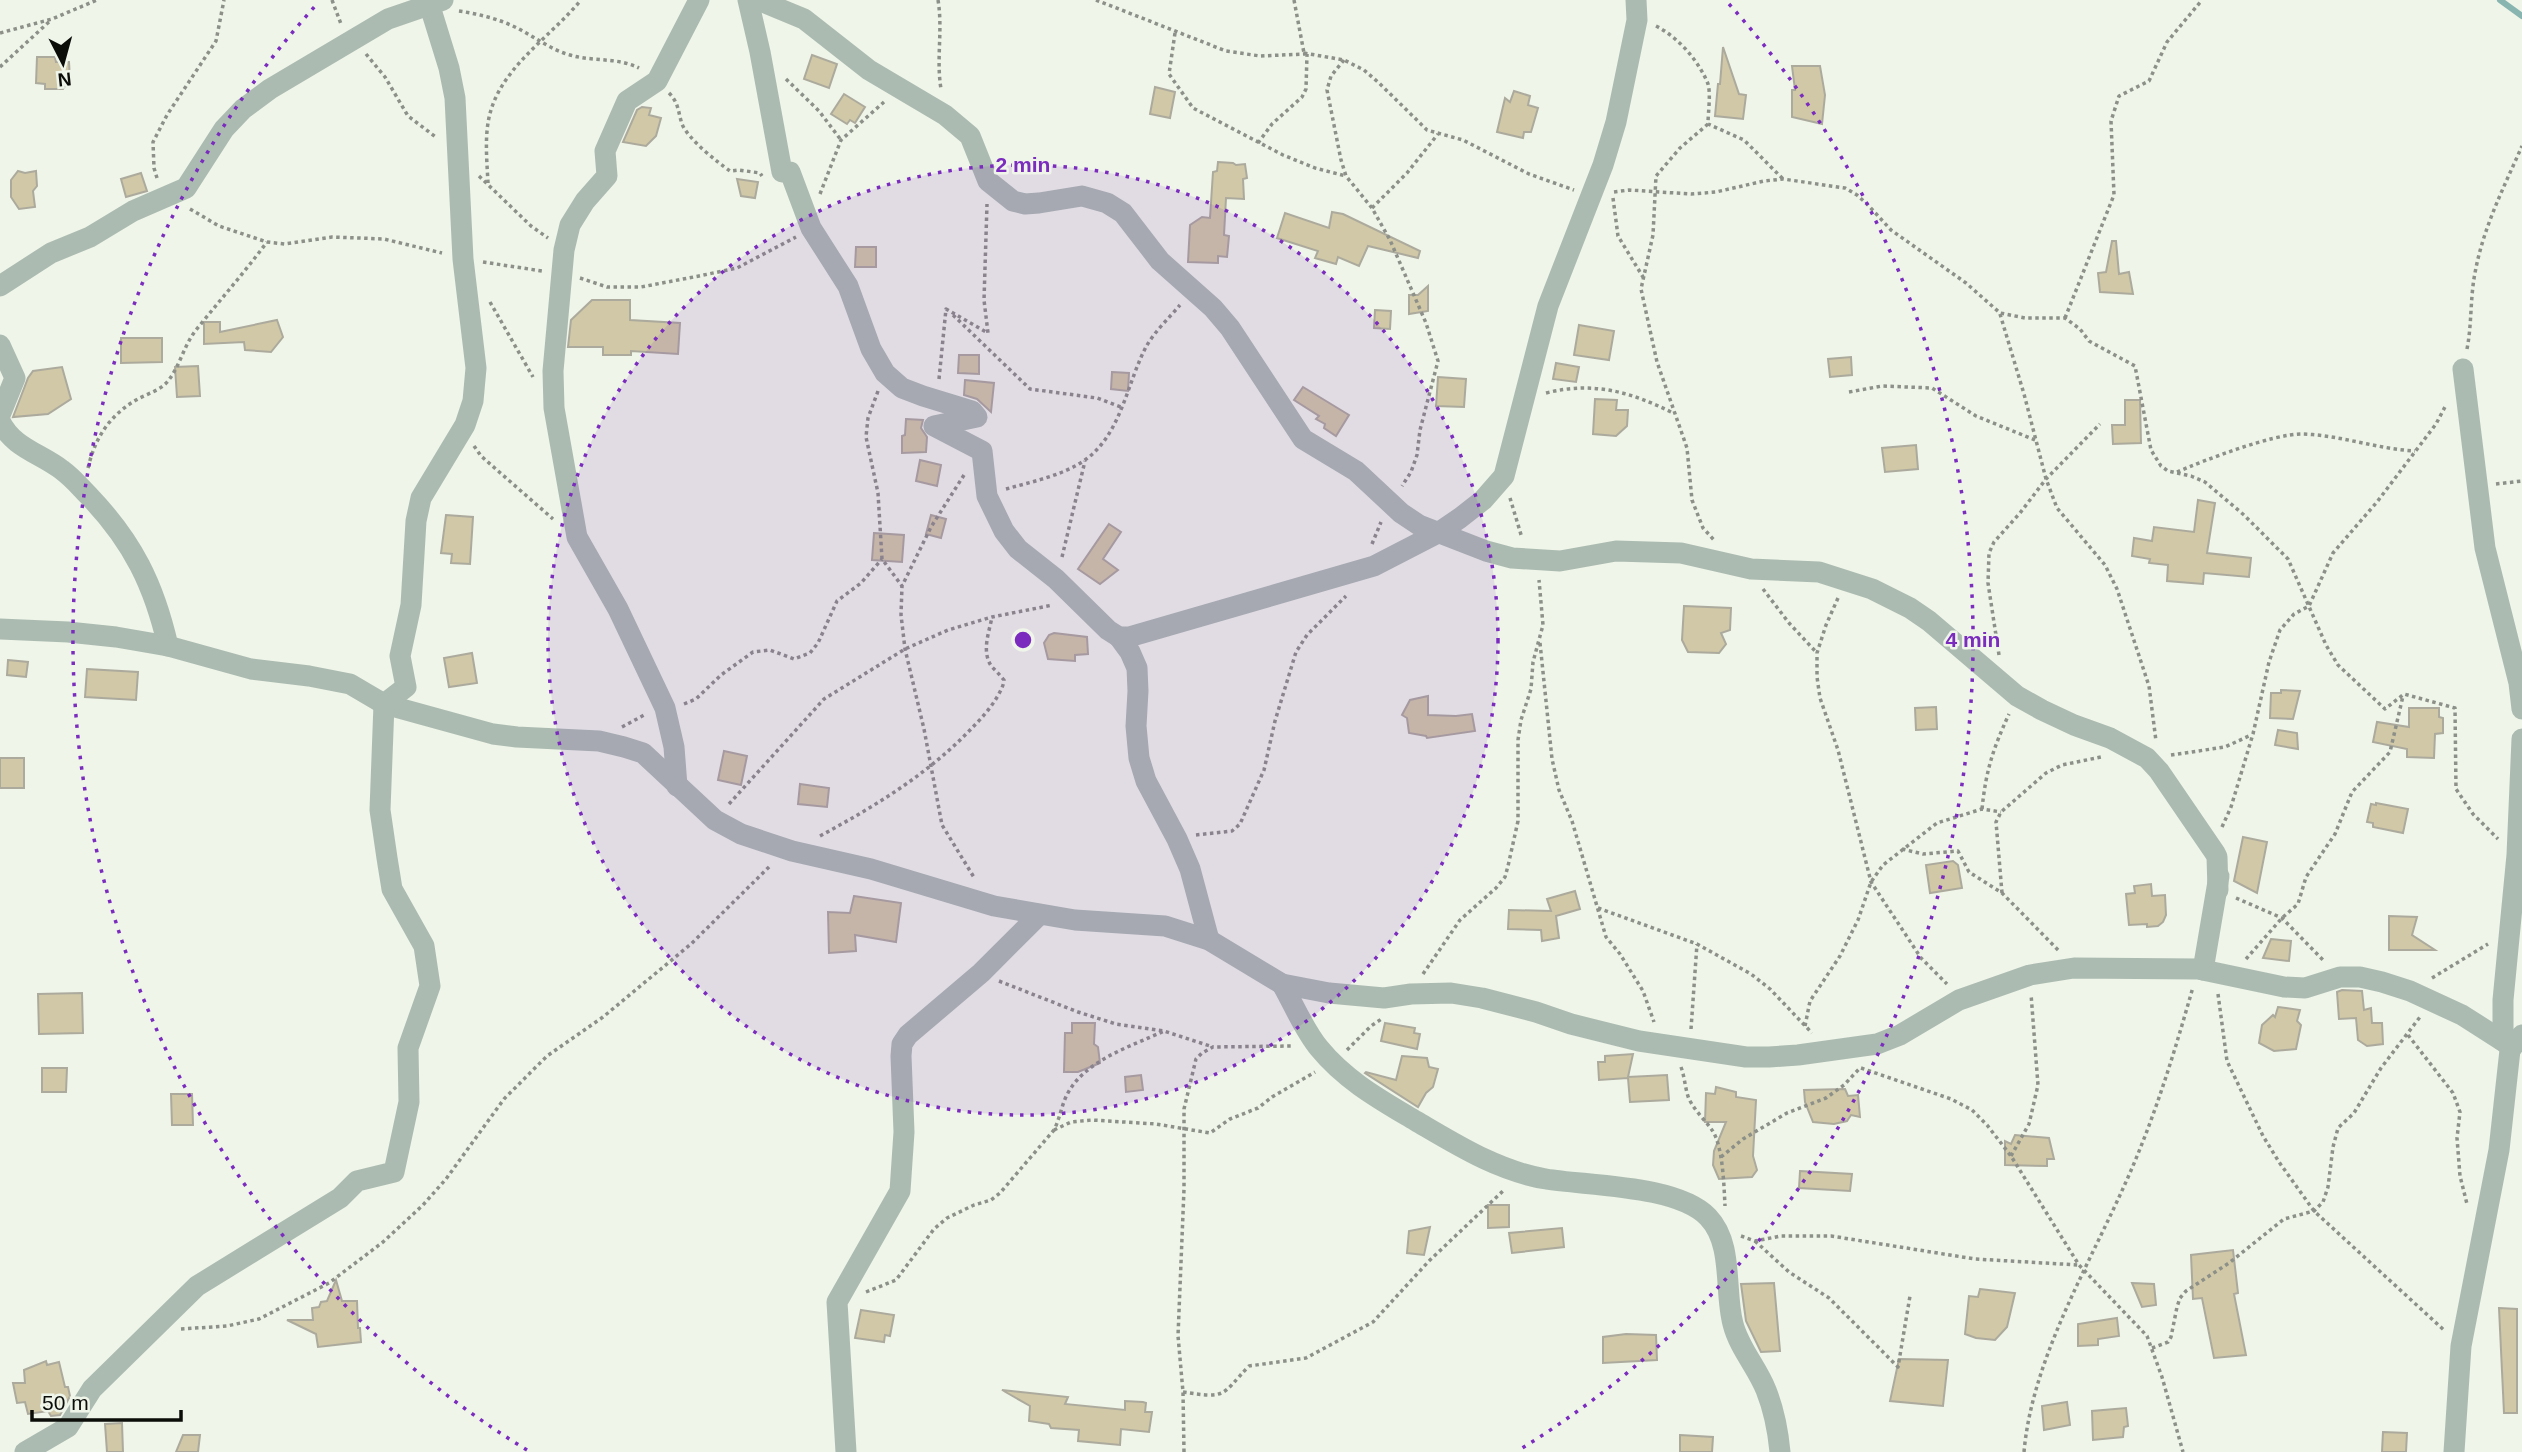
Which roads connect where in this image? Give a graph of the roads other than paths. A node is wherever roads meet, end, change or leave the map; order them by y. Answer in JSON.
{"nodes":[{"id":1,"x":699,"y":0,"type":"edge"},
{"id":2,"x":748,"y":0,"type":"edge"},
{"id":3,"x":758,"y":0,"type":"edge"},
{"id":4,"x":435,"y":2,"type":"edge"},
{"id":5,"x":1637,"y":10,"type":"edge"},
{"id":6,"x":0,"y":286,"type":"edge"},
{"id":7,"x":0,"y":345,"type":"edge"},
{"id":8,"x":2463,"y":369,"type":"road end"},
{"id":9,"x":0,"y":415,"type":"edge"},
{"id":10,"x":0,"y":421,"type":"edge"},
{"id":11,"x":1438,"y":533,"type":"junction"},
{"id":12,"x":0,"y":629,"type":"edge"},
{"id":13,"x":1119,"y":636,"type":"junction"},
{"id":14,"x":168,"y":646,"type":"junction"},
{"id":15,"x":384,"y":704,"type":"junction"},
{"id":16,"x":2522,"y":709,"type":"edge"},
{"id":17,"x":2522,"y":739,"type":"edge"},
{"id":18,"x":677,"y":786,"type":"junction"},
{"id":19,"x":1039,"y":915,"type":"junction"},
{"id":20,"x":1209,"y":940,"type":"junction"},
{"id":21,"x":2210,"y":971,"type":"junction"},
{"id":22,"x":1282,"y":984,"type":"junction"},
{"id":23,"x":2512,"y":1041,"type":"edge"},
{"id":24,"x":25,"y":1452,"type":"edge"},
{"id":25,"x":846,"y":1452,"type":"edge"},
{"id":26,"x":1780,"y":1452,"type":"edge"},
{"id":27,"x":2454,"y":1452,"type":"edge"}],
"edges":[{"from":1,"to":18,"type":"street"},
{"from":2,"to":13,"type":"street"},
{"from":3,"to":11,"type":"street"},
{"from":4,"to":6,"type":"street"},
{"from":4,"to":15,"type":"street"},
{"from":5,"to":11,"type":"street"},
{"from":7,"to":9,"type":"street"},
{"from":8,"to":16,"type":"street"},
{"from":10,"to":14,"type":"street"},
{"from":11,"to":13,"type":"street"},
{"from":11,"to":21,"type":"street"},
{"from":12,"to":14,"type":"street"},
{"from":13,"to":20,"type":"street"},
{"from":14,"to":15,"type":"street"},
{"from":15,"to":18,"type":"street"},
{"from":15,"to":24,"type":"street"},
{"from":17,"to":23,"type":"street"},
{"from":18,"to":19,"type":"street"},
{"from":19,"to":20,"type":"street"},
{"from":19,"to":25,"type":"street"},
{"from":20,"to":22,"type":"street"},
{"from":21,"to":22,"type":"street"},
{"from":21,"to":23,"type":"street"},
{"from":22,"to":26,"type":"street"},
{"from":23,"to":27,"type":"street"}]}
